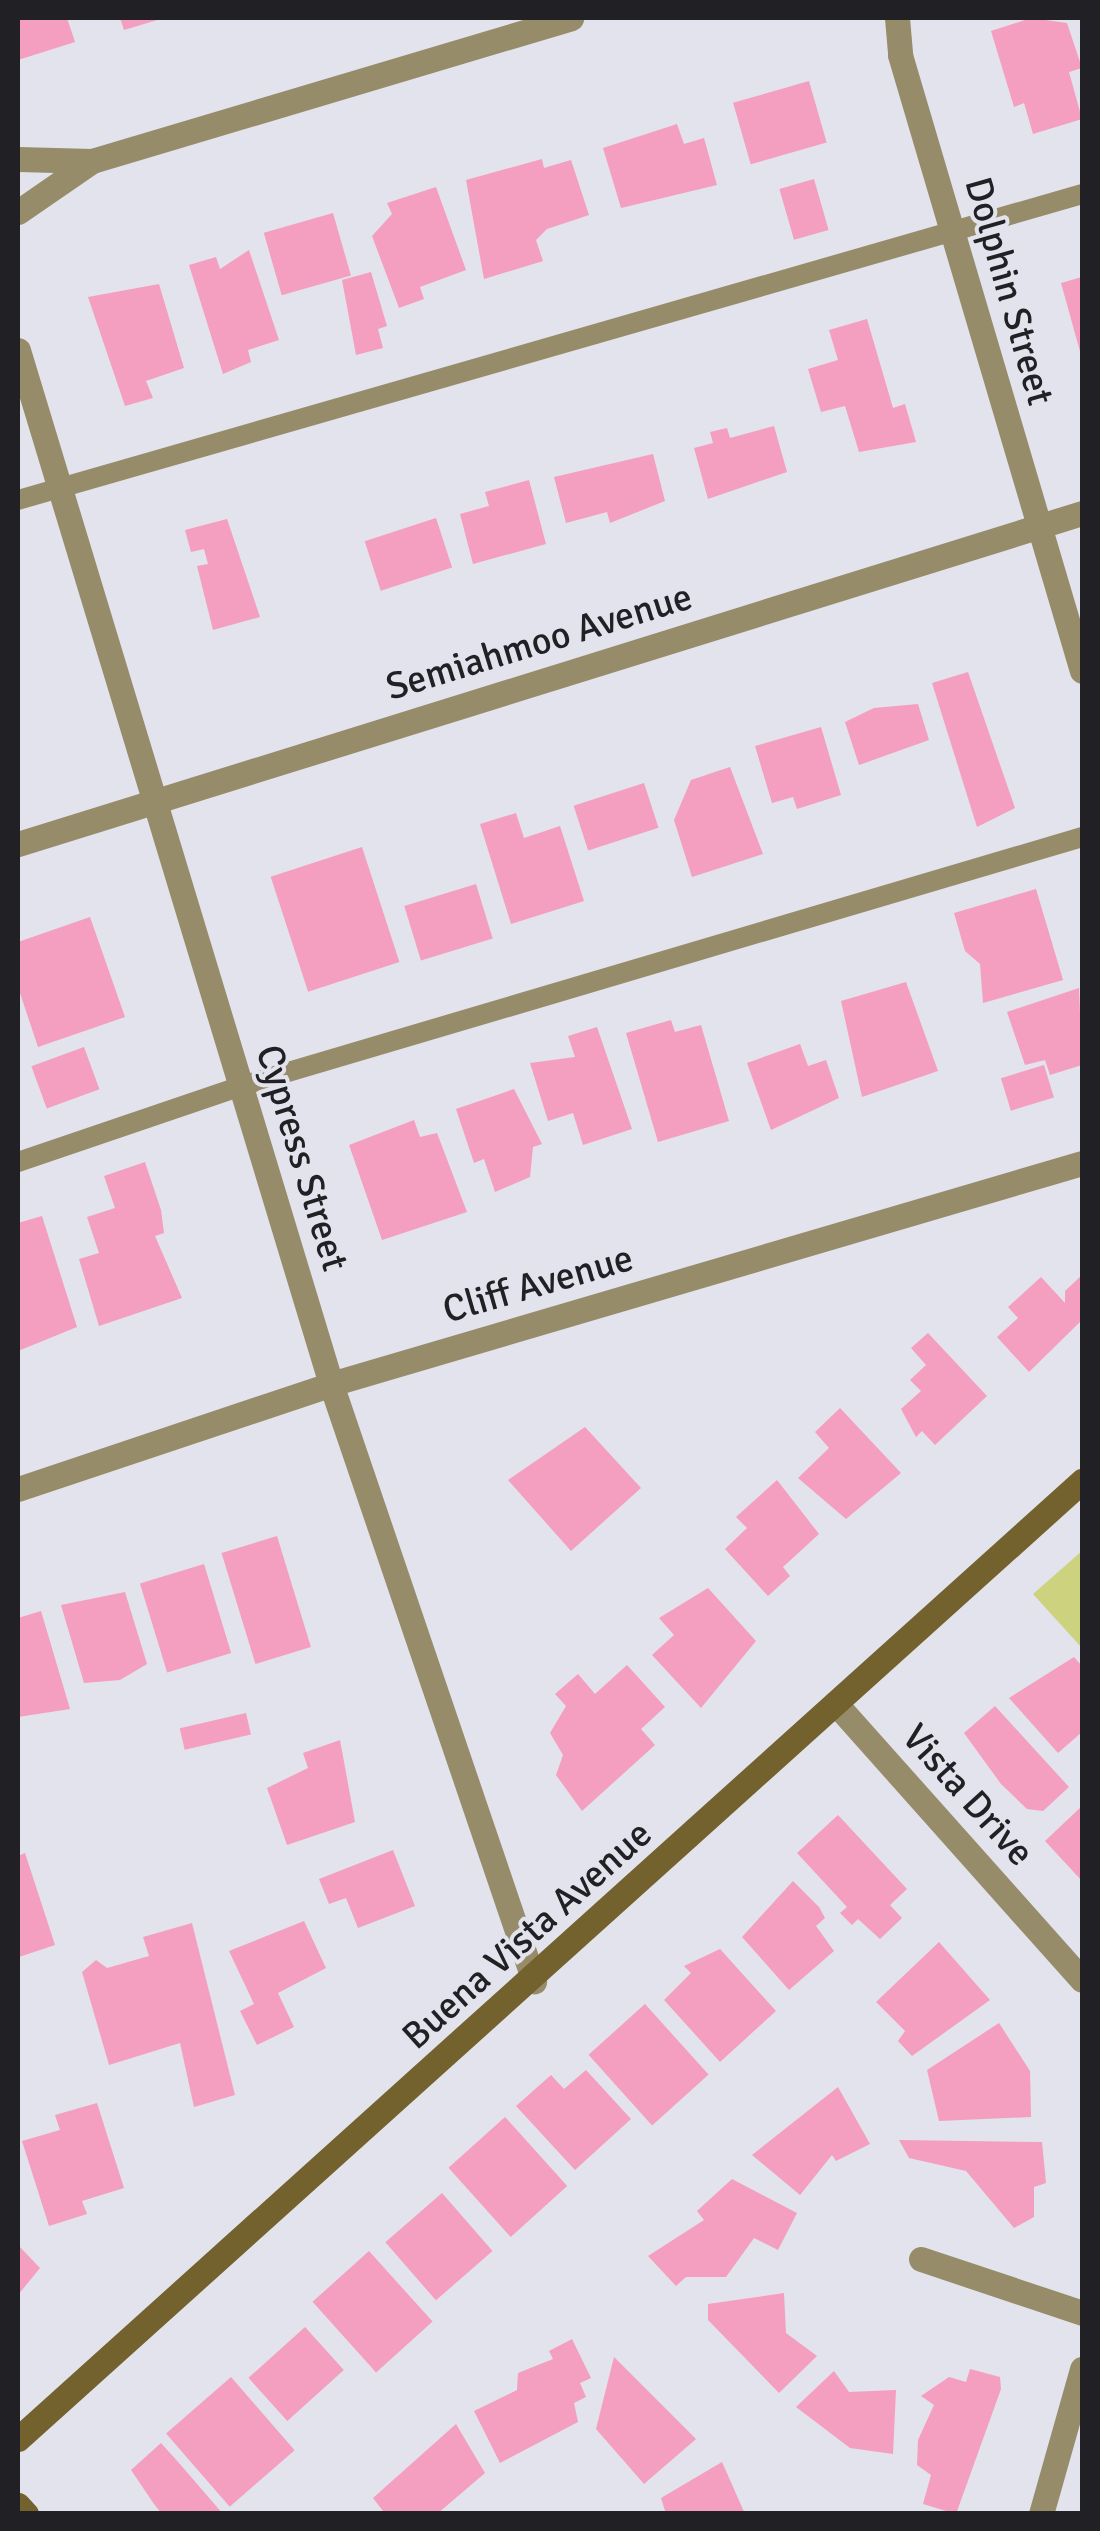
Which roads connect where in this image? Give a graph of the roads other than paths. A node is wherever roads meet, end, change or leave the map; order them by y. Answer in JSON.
{"nodes":[{"id":1,"x":571,"y":18,"type":"edge"},
{"id":2,"x":876,"y":18,"type":"edge"},
{"id":3,"x":897,"y":18,"type":"edge"},
{"id":4,"x":898,"y":48,"type":"junction"},
{"id":5,"x":18,"y":159,"type":"edge"},
{"id":6,"x":92,"y":160,"type":"junction"},
{"id":7,"x":1082,"y":194,"type":"edge"},
{"id":8,"x":18,"y":212,"type":"edge"},
{"id":9,"x":953,"y":235,"type":"junction"},
{"id":10,"x":18,"y":350,"type":"edge"},
{"id":11,"x":55,"y":488,"type":"junction"},
{"id":12,"x":18,"y":500,"type":"edge"},
{"id":13,"x":1082,"y":513,"type":"edge"},
{"id":14,"x":1039,"y":527,"type":"junction"},
{"id":15,"x":1082,"y":670,"type":"edge"},
{"id":16,"x":152,"y":800,"type":"junction"},
{"id":17,"x":1082,"y":837,"type":"edge"},
{"id":18,"x":18,"y":844,"type":"edge"},
{"id":19,"x":241,"y":1086,"type":"junction"},
{"id":20,"x":18,"y":1162,"type":"edge"},
{"id":21,"x":1082,"y":1163,"type":"edge"},
{"id":22,"x":331,"y":1384,"type":"junction"},
{"id":23,"x":1082,"y":1481,"type":"edge"},
{"id":24,"x":18,"y":1490,"type":"edge"},
{"id":25,"x":837,"y":1705,"type":"junction"},
{"id":26,"x":1082,"y":1980,"type":"edge"},
{"id":27,"x":534,"y":1981,"type":"junction"},
{"id":28,"x":921,"y":2259,"type":"dead end"},
{"id":29,"x":1082,"y":2313,"type":"edge"},
{"id":30,"x":1082,"y":2368,"type":"edge"},
{"id":31,"x":18,"y":2439,"type":"edge"},
{"id":32,"x":18,"y":2505,"type":"edge"},
{"id":33,"x":26,"y":2514,"type":"edge"},
{"id":34,"x":1041,"y":2514,"type":"edge"}],
"edges":[{"from":1,"to":6,"type":"street"},
{"from":2,"to":4,"type":"street","name":"Dolphin Street"},
{"from":3,"to":4,"type":"street","name":"Dolphin Street"},
{"from":4,"to":9,"type":"street","name":"Dolphin Street"},
{"from":5,"to":6,"type":"street"},
{"from":6,"to":8,"type":"street"},
{"from":7,"to":9,"type":"lane"},
{"from":9,"to":11,"type":"lane"},
{"from":9,"to":14,"type":"street","name":"Dolphin Street"},
{"from":10,"to":11,"type":"street","name":"Cypress Street"},
{"from":11,"to":12,"type":"lane"},
{"from":11,"to":16,"type":"street","name":"Cypress Street"},
{"from":13,"to":14,"type":"street","name":"Semiahmoo Avenue"},
{"from":14,"to":15,"type":"street","name":"Dolphin Street"},
{"from":14,"to":16,"type":"street","name":"Semiahmoo Avenue"},
{"from":16,"to":18,"type":"street","name":"Semiahmoo Avenue"},
{"from":16,"to":19,"type":"street","name":"Cypress Street"},
{"from":17,"to":19,"type":"lane"},
{"from":19,"to":20,"type":"lane"},
{"from":19,"to":22,"type":"street","name":"Cypress Street"},
{"from":21,"to":22,"type":"street","name":"Cliff Avenue"},
{"from":22,"to":24,"type":"street","name":"Cliff Avenue"},
{"from":22,"to":27,"type":"street","name":"Cypress Street"},
{"from":23,"to":25,"type":"street","name":"Buena Vista Avenue"},
{"from":25,"to":26,"type":"street","name":"Vista Drive"},
{"from":25,"to":27,"type":"street","name":"Buena Vista Avenue"},
{"from":27,"to":31,"type":"street","name":"Buena Vista Avenue"},
{"from":28,"to":29,"type":"street"},
{"from":30,"to":34,"type":"street"},
{"from":32,"to":33,"type":"street"}]}
